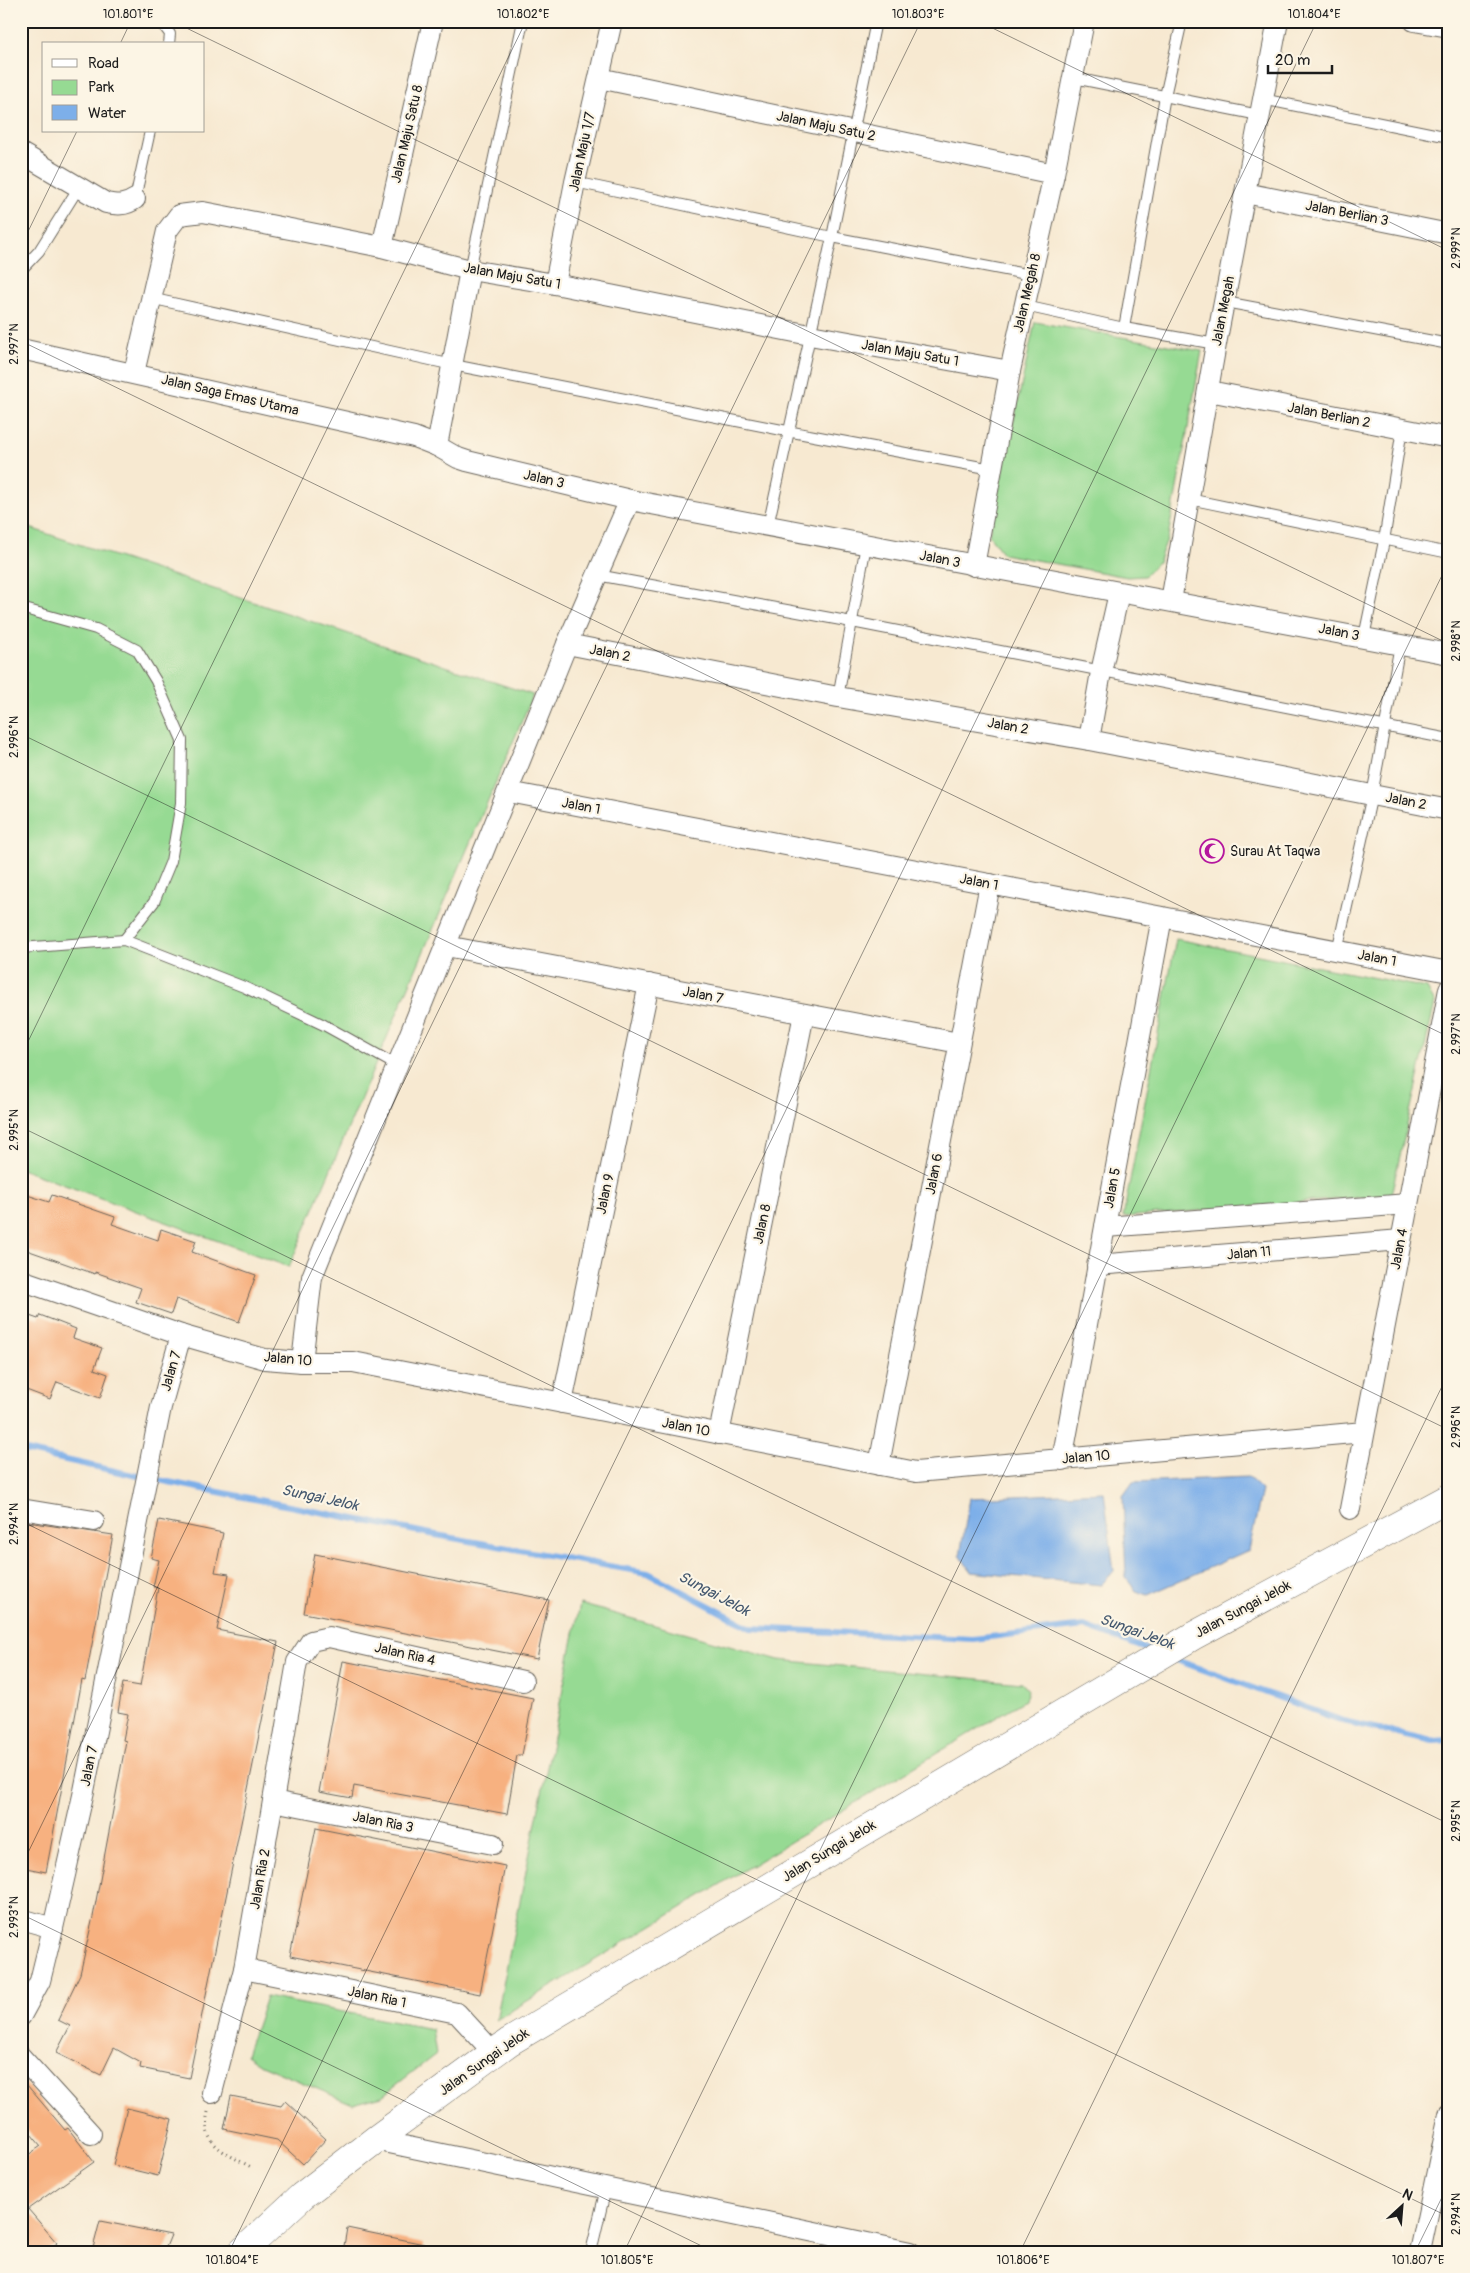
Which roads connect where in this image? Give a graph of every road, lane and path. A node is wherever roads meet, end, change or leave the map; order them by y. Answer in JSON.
{"nodes":[{"id":1,"x":160,"y":21,"type":"edge"},
{"id":2,"x":433,"y":21,"type":"edge"},
{"id":3,"x":523,"y":21,"type":"edge"},
{"id":4,"x":612,"y":21,"type":"edge"},
{"id":5,"x":876,"y":21,"type":"edge"},
{"id":6,"x":1084,"y":21,"type":"edge"},
{"id":7,"x":1182,"y":21,"type":"edge"},
{"id":8,"x":1278,"y":21,"type":"edge"},
{"id":9,"x":1414,"y":21,"type":"edge"},
{"id":10,"x":1449,"y":28,"type":"edge"},
{"id":11,"x":169,"y":42,"type":"edge"},
{"id":12,"x":599,"y":78,"type":"junction"},
{"id":13,"x":1074,"y":78,"type":"junction"},
{"id":14,"x":1165,"y":96,"type":"junction"},
{"id":15,"x":1260,"y":107,"type":"junction"},
{"id":16,"x":150,"y":132,"type":"edge"},
{"id":17,"x":853,"y":132,"type":"junction"},
{"id":18,"x":1449,"y":137,"type":"edge"},
{"id":19,"x":21,"y":153,"type":"edge"},
{"id":20,"x":1054,"y":174,"type":"junction"},
{"id":21,"x":575,"y":182,"type":"junction"},
{"id":22,"x":79,"y":187,"type":"junction"},
{"id":23,"x":1245,"y":193,"type":"junction"},
{"id":24,"x":135,"y":199,"type":"joint"},
{"id":25,"x":1449,"y":234,"type":"edge"},
{"id":26,"x":832,"y":237,"type":"junction"},
{"id":27,"x":382,"y":247,"type":"junction"},
{"id":28,"x":21,"y":270,"type":"edge"},
{"id":29,"x":470,"y":270,"type":"junction"},
{"id":30,"x":1031,"y":275,"type":"junction"},
{"id":31,"x":555,"y":284,"type":"junction"},
{"id":32,"x":150,"y":298,"type":"junction"},
{"id":33,"x":1225,"y":302,"type":"junction"},
{"id":34,"x":1025,"y":306,"type":"junction"},
{"id":35,"x":1124,"y":328,"type":"junction"},
{"id":36,"x":810,"y":335,"type":"junction"},
{"id":37,"x":1216,"y":344,"type":"junction"},
{"id":38,"x":1449,"y":344,"type":"edge"},
{"id":39,"x":21,"y":349,"type":"edge"},
{"id":40,"x":453,"y":365,"type":"junction"},
{"id":41,"x":1010,"y":371,"type":"junction"},
{"id":42,"x":134,"y":373,"type":"junction"},
{"id":43,"x":1209,"y":391,"type":"junction"},
{"id":44,"x":1402,"y":429,"type":"junction"},
{"id":45,"x":788,"y":432,"type":"junction"},
{"id":46,"x":1449,"y":438,"type":"edge"},
{"id":47,"x":437,"y":446,"type":"junction"},
{"id":48,"x":992,"y":469,"type":"junction"},
{"id":49,"x":1189,"y":499,"type":"junction"},
{"id":50,"x":630,"y":500,"type":"junction"},
{"id":51,"x":768,"y":526,"type":"junction"},
{"id":52,"x":1384,"y":541,"type":"junction"},
{"id":53,"x":866,"y":545,"type":"junction"},
{"id":54,"x":1449,"y":553,"type":"edge"},
{"id":55,"x":974,"y":566,"type":"junction"},
{"id":56,"x":597,"y":575,"type":"junction"},
{"id":57,"x":1119,"y":593,"type":"junction"},
{"id":58,"x":1171,"y":601,"type":"junction"},
{"id":59,"x":21,"y":608,"type":"edge"},
{"id":60,"x":852,"y":622,"type":"junction"},
{"id":61,"x":1364,"y":637,"type":"junction"},
{"id":62,"x":567,"y":644,"type":"junction"},
{"id":63,"x":1400,"y":645,"type":"junction"},
{"id":64,"x":1449,"y":654,"type":"edge"},
{"id":65,"x":1101,"y":672,"type":"junction"},
{"id":66,"x":838,"y":697,"type":"junction"},
{"id":67,"x":1384,"y":726,"type":"junction"},
{"id":68,"x":1449,"y":739,"type":"edge"},
{"id":69,"x":1089,"y":740,"type":"junction"},
{"id":70,"x":509,"y":792,"type":"junction"},
{"id":71,"x":1372,"y":795,"type":"junction"},
{"id":72,"x":1449,"y":810,"type":"edge"},
{"id":73,"x":990,"y":884,"type":"junction"},
{"id":74,"x":1162,"y":917,"type":"junction"},
{"id":75,"x":124,"y":940,"type":"junction"},
{"id":76,"x":446,"y":946,"type":"junction"},
{"id":77,"x":21,"y":948,"type":"edge"},
{"id":78,"x":1337,"y":950,"type":"junction"},
{"id":79,"x":1449,"y":972,"type":"edge"},
{"id":80,"x":649,"y":984,"type":"junction"},
{"id":81,"x":1449,"y":989,"type":"edge"},
{"id":82,"x":804,"y":1014,"type":"junction"},
{"id":83,"x":959,"y":1043,"type":"junction"},
{"id":84,"x":396,"y":1065,"type":"junction"},
{"id":85,"x":1408,"y":1204,"type":"junction"},
{"id":86,"x":1105,"y":1227,"type":"junction"},
{"id":87,"x":1401,"y":1240,"type":"junction"},
{"id":88,"x":1098,"y":1265,"type":"junction"},
{"id":89,"x":21,"y":1280,"type":"edge"},
{"id":90,"x":181,"y":1335,"type":"junction"},
{"id":91,"x":302,"y":1362,"type":"junction"},
{"id":92,"x":562,"y":1403,"type":"junction"},
{"id":93,"x":1364,"y":1432,"type":"junction"},
{"id":94,"x":719,"y":1434,"type":"junction"},
{"id":95,"x":1062,"y":1460,"type":"junction"},
{"id":96,"x":879,"y":1465,"type":"junction"},
{"id":97,"x":1449,"y":1498,"type":"edge"},
{"id":98,"x":21,"y":1509,"type":"edge"},
{"id":99,"x":1350,"y":1509,"type":"dead end"},
{"id":100,"x":94,"y":1521,"type":"dead end"},
{"id":101,"x":297,"y":1662,"type":"joint"},
{"id":102,"x":523,"y":1681,"type":"dead end"},
{"id":103,"x":274,"y":1801,"type":"junction"},
{"id":104,"x":493,"y":1844,"type":"dead end"},
{"id":105,"x":21,"y":1919,"type":"edge"},
{"id":106,"x":53,"y":1928,"type":"junction"},
{"id":107,"x":244,"y":1969,"type":"junction"},
{"id":108,"x":21,"y":2016,"type":"edge"},
{"id":109,"x":494,"y":2053,"type":"junction"},
{"id":110,"x":21,"y":2057,"type":"edge"},
{"id":111,"x":212,"y":2093,"type":"dead end"},
{"id":112,"x":1449,"y":2114,"type":"edge"},
{"id":113,"x":205,"y":2124,"type":"dead end"},
{"id":114,"x":91,"y":2134,"type":"dead end"},
{"id":115,"x":375,"y":2140,"type":"junction"},
{"id":116,"x":251,"y":2168,"type":"dead end"},
{"id":117,"x":606,"y":2188,"type":"junction"},
{"id":118,"x":898,"y":2251,"type":"edge"},
{"id":119,"x":242,"y":2252,"type":"edge"},
{"id":120,"x":591,"y":2252,"type":"edge"},
{"id":121,"x":1420,"y":2252,"type":"edge"}],
"edges":[{"from":1,"to":11,"type":"lane"},
{"from":2,"to":27,"type":"street","name":"Jalan Maju Satu 8"},
{"from":3,"to":29,"type":"lane"},
{"from":4,"to":12,"type":"street","name":"Jalan Maju 1/7"},
{"from":5,"to":17,"type":"lane"},
{"from":6,"to":13,"type":"street","name":"Jalan Megah 8"},
{"from":7,"to":14,"type":"lane"},
{"from":8,"to":15,"type":"street","name":"Jalan Megah"},
{"from":9,"to":10,"type":"street"},
{"from":12,"to":17,"type":"street","name":"Jalan Maju Satu 2"},
{"from":12,"to":21,"type":"street","name":"Jalan Maju 1/7"},
{"from":13,"to":14,"type":"lane"},
{"from":13,"to":20,"type":"street","name":"Jalan Megah 8"},
{"from":14,"to":15,"type":"lane"},
{"from":14,"to":35,"type":"lane"},
{"from":15,"to":18,"type":"lane"},
{"from":15,"to":23,"type":"street","name":"Jalan Megah"},
{"from":16,"to":24,"type":"lane"},
{"from":17,"to":20,"type":"street","name":"Jalan Maju Satu 2"},
{"from":17,"to":26,"type":"lane"},
{"from":19,"to":22,"type":"street"},
{"from":20,"to":30,"type":"street","name":"Jalan Megah 8"},
{"from":21,"to":26,"type":"lane"},
{"from":21,"to":31,"type":"street","name":"Jalan Maju 1/7"},
{"from":22,"to":24,"type":"street"},
{"from":22,"to":28,"type":"lane"},
{"from":23,"to":25,"type":"street","name":"Jalan Berlian 3"},
{"from":23,"to":33,"type":"street","name":"Jalan Megah"},
{"from":26,"to":30,"type":"lane"},
{"from":26,"to":36,"type":"lane"},
{"from":27,"to":29,"type":"street","name":"Jalan Maju Satu 1"},
{"from":27,"to":32,"type":"street","name":"Jalan Maju Satu 1"},
{"from":29,"to":31,"type":"street","name":"Jalan Maju Satu 1"},
{"from":29,"to":40,"type":"street"},
{"from":30,"to":34,"type":"street","name":"Jalan Megah 8"},
{"from":31,"to":36,"type":"street","name":"Jalan Maju Satu 1"},
{"from":32,"to":40,"type":"lane"},
{"from":32,"to":42,"type":"street","name":"Jalan Maju Satu 1"},
{"from":33,"to":37,"type":"street","name":"Jalan Megah"},
{"from":33,"to":38,"type":"lane"},
{"from":34,"to":35,"type":"lane"},
{"from":34,"to":41,"type":"street","name":"Jalan Megah 8"},
{"from":35,"to":37,"type":"lane"},
{"from":36,"to":41,"type":"street","name":"Jalan Maju Satu 1"},
{"from":36,"to":45,"type":"lane"},
{"from":37,"to":43,"type":"street","name":"Jalan Megah"},
{"from":39,"to":42,"type":"street","name":"Jalan Saga Emas Utama"},
{"from":40,"to":45,"type":"lane"},
{"from":40,"to":47,"type":"street"},
{"from":41,"to":48,"type":"street","name":"Jalan Megah 8"},
{"from":42,"to":47,"type":"street","name":"Jalan Saga Emas Utama"},
{"from":43,"to":44,"type":"street","name":"Jalan Berlian 2"},
{"from":43,"to":49,"type":"street","name":"Jalan Megah"},
{"from":44,"to":46,"type":"street","name":"Jalan Berlian 2"},
{"from":44,"to":52,"type":"lane"},
{"from":45,"to":48,"type":"lane"},
{"from":45,"to":51,"type":"lane"},
{"from":47,"to":50,"type":"street","name":"Jalan 3"},
{"from":48,"to":55,"type":"street","name":"Jalan Megah 8"},
{"from":49,"to":52,"type":"lane"},
{"from":49,"to":58,"type":"street","name":"Jalan Megah"},
{"from":50,"to":51,"type":"street","name":"Jalan 3"},
{"from":50,"to":56,"type":"street"},
{"from":51,"to":53,"type":"street","name":"Jalan 3"},
{"from":52,"to":54,"type":"lane"},
{"from":52,"to":61,"type":"lane"},
{"from":53,"to":55,"type":"street","name":"Jalan 3"},
{"from":53,"to":60,"type":"lane"},
{"from":55,"to":57,"type":"street","name":"Jalan 3"},
{"from":56,"to":60,"type":"lane"},
{"from":56,"to":62,"type":"street"},
{"from":57,"to":58,"type":"street","name":"Jalan 3"},
{"from":57,"to":65,"type":"street"},
{"from":58,"to":61,"type":"street","name":"Jalan 3"},
{"from":59,"to":75,"type":"lane"},
{"from":60,"to":65,"type":"lane"},
{"from":60,"to":66,"type":"lane"},
{"from":61,"to":63,"type":"street","name":"Jalan 3"},
{"from":62,"to":66,"type":"street","name":"Jalan 2"},
{"from":62,"to":70,"type":"street"},
{"from":63,"to":64,"type":"street","name":"Jalan 3"},
{"from":63,"to":67,"type":"lane"},
{"from":65,"to":67,"type":"lane"},
{"from":65,"to":69,"type":"street"},
{"from":66,"to":69,"type":"street","name":"Jalan 2"},
{"from":67,"to":68,"type":"lane"},
{"from":67,"to":71,"type":"lane"},
{"from":69,"to":71,"type":"street","name":"Jalan 2"},
{"from":70,"to":73,"type":"street","name":"Jalan 1"},
{"from":70,"to":76,"type":"street"},
{"from":71,"to":72,"type":"street","name":"Jalan 2"},
{"from":71,"to":78,"type":"lane"},
{"from":73,"to":74,"type":"street","name":"Jalan 1"},
{"from":73,"to":83,"type":"street","name":"Jalan 6"},
{"from":74,"to":78,"type":"street","name":"Jalan 1"},
{"from":74,"to":86,"type":"street","name":"Jalan 5"},
{"from":75,"to":77,"type":"lane"},
{"from":75,"to":84,"type":"lane"},
{"from":76,"to":80,"type":"street","name":"Jalan 7"},
{"from":76,"to":84,"type":"street"},
{"from":78,"to":79,"type":"street","name":"Jalan 1"},
{"from":80,"to":82,"type":"street","name":"Jalan 7"},
{"from":80,"to":92,"type":"street","name":"Jalan 9"},
{"from":81,"to":85,"type":"street","name":"Jalan 4"},
{"from":82,"to":83,"type":"street","name":"Jalan 7"},
{"from":82,"to":94,"type":"street","name":"Jalan 8"},
{"from":83,"to":96,"type":"street","name":"Jalan 6"},
{"from":84,"to":91,"type":"street"},
{"from":85,"to":86,"type":"street"},
{"from":85,"to":87,"type":"street","name":"Jalan 4"},
{"from":86,"to":88,"type":"street","name":"Jalan 5"},
{"from":87,"to":88,"type":"street","name":"Jalan 11"},
{"from":87,"to":93,"type":"street","name":"Jalan 4"},
{"from":88,"to":95,"type":"street","name":"Jalan 5"},
{"from":89,"to":90,"type":"street","name":"Jalan 10"},
{"from":90,"to":91,"type":"street","name":"Jalan 10"},
{"from":90,"to":106,"type":"street","name":"Jalan 7"},
{"from":91,"to":92,"type":"street","name":"Jalan 10"},
{"from":92,"to":94,"type":"street","name":"Jalan 10"},
{"from":93,"to":95,"type":"street","name":"Jalan 10"},
{"from":93,"to":99,"type":"street","name":"Jalan 4"},
{"from":94,"to":96,"type":"street","name":"Jalan 10"},
{"from":95,"to":96,"type":"street","name":"Jalan 10"},
{"from":97,"to":109,"type":"street","name":"Jalan Sungai Jelok"},
{"from":98,"to":100,"type":"street"},
{"from":101,"to":102,"type":"street","name":"Jalan Ria 4"},
{"from":101,"to":103,"type":"street","name":"Jalan Ria 2"},
{"from":103,"to":104,"type":"street","name":"Jalan Ria 3"},
{"from":103,"to":107,"type":"street","name":"Jalan Ria 2"},
{"from":105,"to":106,"type":"street"},
{"from":106,"to":108,"type":"street","name":"Jalan 7"},
{"from":107,"to":109,"type":"street","name":"Jalan Ria 1"},
{"from":107,"to":111,"type":"street","name":"Jalan Ria 2"},
{"from":109,"to":115,"type":"street","name":"Jalan Sungai Jelok"},
{"from":110,"to":114,"type":"street"},
{"from":112,"to":121,"type":"street"},
{"from":113,"to":116,"type":"path"},
{"from":115,"to":117,"type":"street"},
{"from":115,"to":119,"type":"street","name":"Jalan Sungai Jelok"},
{"from":117,"to":118,"type":"street"},
{"from":117,"to":120,"type":"lane"}]}
